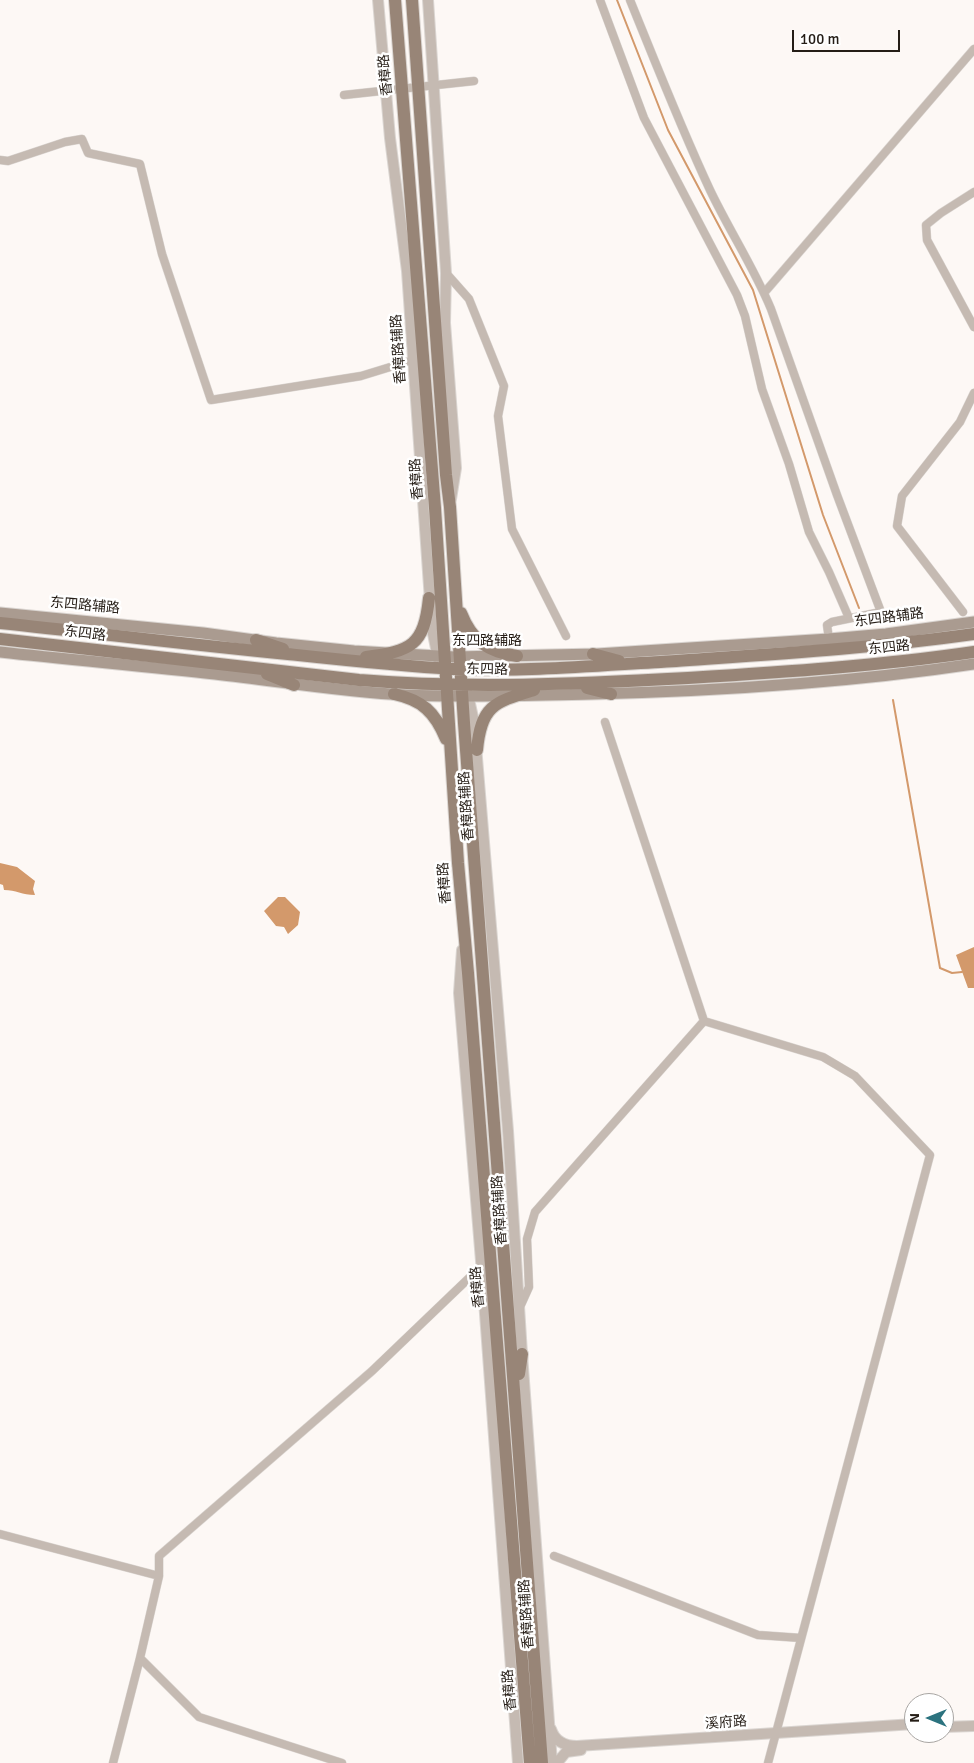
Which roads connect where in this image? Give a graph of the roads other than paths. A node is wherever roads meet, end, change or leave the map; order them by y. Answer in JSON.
{"nodes":[{"id":1,"x":378,"y":0,"type":"edge"},
{"id":2,"x":395,"y":0,"type":"edge"},
{"id":3,"x":412,"y":0,"type":"edge"},
{"id":4,"x":428,"y":0,"type":"edge"},
{"id":5,"x":600,"y":0,"type":"edge"},
{"id":6,"x":630,"y":0,"type":"edge"},
{"id":7,"x":974,"y":49,"type":"edge"},
{"id":8,"x":474,"y":81,"type":"dead end"},
{"id":9,"x":434,"y":85,"type":"junction"},
{"id":10,"x":418,"y":87,"type":"junction"},
{"id":11,"x":402,"y":89,"type":"junction"},
{"id":12,"x":386,"y":90,"type":"junction"},
{"id":13,"x":344,"y":95,"type":"dead end"},
{"id":14,"x":0,"y":160,"type":"edge"},
{"id":15,"x":974,"y":192,"type":"edge"},
{"id":16,"x":446,"y":273,"type":"junction"},
{"id":17,"x":764,"y":293,"type":"junction"},
{"id":18,"x":974,"y":328,"type":"edge"},
{"id":19,"x":413,"y":360,"type":"junction"},
{"id":20,"x":974,"y":393,"type":"edge"},
{"id":21,"x":450,"y":507,"type":"junction"},
{"id":22,"x":456,"y":595,"type":"junction"},
{"id":23,"x":429,"y":598,"type":"junction"},
{"id":24,"x":964,"y":612,"type":"dead end"},
{"id":25,"x":0,"y":613,"type":"edge"},
{"id":26,"x":848,"y":618,"type":"junction"},
{"id":27,"x":974,"y":622,"type":"edge"},
{"id":28,"x":0,"y":623,"type":"edge"},
{"id":29,"x":974,"y":634,"type":"edge"},
{"id":30,"x":566,"y":636,"type":"dead end"},
{"id":31,"x":0,"y":639,"type":"edge"},
{"id":32,"x":829,"y":639,"type":"junction"},
{"id":33,"x":256,"y":640,"type":"junction"},
{"id":34,"x":0,"y":652,"type":"edge"},
{"id":35,"x":974,"y":652,"type":"edge"},
{"id":36,"x":389,"y":654,"type":"junction"},
{"id":37,"x":593,"y":654,"type":"junction"},
{"id":38,"x":299,"y":656,"type":"junction"},
{"id":39,"x":517,"y":656,"type":"junction"},
{"id":40,"x":341,"y":660,"type":"junction"},
{"id":41,"x":442,"y":662,"type":"junction"},
{"id":42,"x":629,"y":664,"type":"junction"},
{"id":43,"x":974,"y":664,"type":"edge"},
{"id":44,"x":461,"y":665,"type":"junction"},
{"id":45,"x":251,"y":668,"type":"junction"},
{"id":46,"x":573,"y":684,"type":"junction"},
{"id":47,"x":294,"y":685,"type":"junction"},
{"id":48,"x":553,"y":685,"type":"junction"},
{"id":49,"x":446,"y":689,"type":"junction"},
{"id":50,"x":465,"y":691,"type":"junction"},
{"id":51,"x":394,"y":694,"type":"junction"},
{"id":52,"x":611,"y":694,"type":"junction"},
{"id":53,"x":512,"y":696,"type":"junction"},
{"id":54,"x":605,"y":722,"type":"dead end"},
{"id":55,"x":477,"y":750,"type":"junction"},
{"id":56,"x":450,"y":752,"type":"junction"},
{"id":57,"x":463,"y":932,"type":"junction"},
{"id":58,"x":704,"y":1021,"type":"junction"},
{"id":59,"x":482,"y":1273,"type":"junction"},
{"id":60,"x":519,"y":1309,"type":"junction"},
{"id":61,"x":522,"y":1354,"type":"junction"},
{"id":62,"x":516,"y":1396,"type":"junction"},
{"id":63,"x":0,"y":1534,"type":"edge"},
{"id":64,"x":554,"y":1556,"type":"dead end"},
{"id":65,"x":159,"y":1576,"type":"junction"},
{"id":66,"x":801,"y":1638,"type":"junction"},
{"id":67,"x":140,"y":1658,"type":"junction"},
{"id":68,"x":974,"y":1722,"type":"edge"},
{"id":69,"x":954,"y":1723,"type":"edge"},
{"id":70,"x":549,"y":1725,"type":"junction"},
{"id":71,"x":904,"y":1725,"type":"edge"},
{"id":72,"x":974,"y":1726,"type":"edge"},
{"id":73,"x":954,"y":1727,"type":"edge"},
{"id":74,"x":904,"y":1730,"type":"edge"},
{"id":75,"x":775,"y":1736,"type":"junction"},
{"id":76,"x":113,"y":1763,"type":"edge"},
{"id":77,"x":342,"y":1763,"type":"edge"},
{"id":78,"x":518,"y":1763,"type":"edge"},
{"id":79,"x":530,"y":1763,"type":"edge"},
{"id":80,"x":542,"y":1763,"type":"edge"},
{"id":81,"x":552,"y":1763,"type":"edge"},
{"id":82,"x":557,"y":1763,"type":"edge"},
{"id":83,"x":768,"y":1763,"type":"edge"}],
"edges":[{"from":1,"to":12,"type":"street","name":"香樟路辅路"},
{"from":2,"to":11,"type":"main road","name":"香樟路"},
{"from":3,"to":10,"type":"main road","name":"香樟路"},
{"from":4,"to":9,"type":"street","name":"香樟路"},
{"from":5,"to":26,"type":"street"},
{"from":6,"to":17,"type":"street"},
{"from":7,"to":17,"type":"street"},
{"from":8,"to":9,"type":"street"},
{"from":9,"to":10,"type":"street"},
{"from":9,"to":16,"type":"street","name":"香樟路"},
{"from":10,"to":11,"type":"street"},
{"from":10,"to":21,"type":"main road","name":"香樟路"},
{"from":11,"to":12,"type":"street"},
{"from":11,"to":41,"type":"main road","name":"香樟路"},
{"from":12,"to":13,"type":"street"},
{"from":12,"to":19,"type":"street","name":"香樟路辅路"},
{"from":14,"to":19,"type":"street"},
{"from":15,"to":18,"type":"street"},
{"from":16,"to":21,"type":"street","name":"香樟路"},
{"from":16,"to":30,"type":"street"},
{"from":17,"to":26,"type":"street"},
{"from":19,"to":23,"type":"street","name":"香樟路辅路"},
{"from":20,"to":24,"type":"street"},
{"from":21,"to":22,"type":"main road","name":"香樟路"},
{"from":22,"to":39,"type":"main road"},
{"from":22,"to":44,"type":"main road","name":"香樟路"},
{"from":23,"to":36,"type":"main road"},
{"from":23,"to":41,"type":"street","name":"香樟路辅路"},
{"from":25,"to":33,"type":"main road","name":"东四路辅路"},
{"from":26,"to":32,"type":"street"},
{"from":27,"to":32,"type":"main road","name":"东四路辅路"},
{"from":28,"to":38,"type":"main road","name":"东四路"},
{"from":29,"to":42,"type":"main road","name":"东四路"},
{"from":31,"to":45,"type":"main road","name":"东四路"},
{"from":32,"to":37,"type":"main road","name":"东四路辅路"},
{"from":33,"to":36,"type":"main road","name":"东四路辅路"},
{"from":33,"to":38,"type":"main road"},
{"from":34,"to":47,"type":"main road"},
{"from":35,"to":46,"type":"main road","name":"东四路"},
{"from":36,"to":40,"type":"main road"},
{"from":36,"to":41,"type":"main road","name":"东四路辅路"},
{"from":37,"to":39,"type":"main road","name":"东四路辅路"},
{"from":37,"to":42,"type":"main road"},
{"from":38,"to":40,"type":"main road","name":"东四路"},
{"from":39,"to":44,"type":"main road","name":"东四路辅路"},
{"from":40,"to":41,"type":"main road","name":"东四路"},
{"from":41,"to":44,"type":"main road","name":"东四路"},
{"from":41,"to":49,"type":"main road","name":"香樟路"},
{"from":42,"to":44,"type":"main road","name":"东四路"},
{"from":43,"to":52,"type":"main road"},
{"from":44,"to":50,"type":"main road","name":"香樟路"},
{"from":45,"to":47,"type":"main road"},
{"from":45,"to":49,"type":"main road","name":"东四路"},
{"from":46,"to":48,"type":"main road","name":"东四路"},
{"from":46,"to":52,"type":"main road"},
{"from":47,"to":51,"type":"main road"},
{"from":48,"to":50,"type":"main road","name":"东四路"},
{"from":48,"to":53,"type":"main road"},
{"from":49,"to":50,"type":"main road","name":"东四路"},
{"from":49,"to":51,"type":"main road"},
{"from":49,"to":56,"type":"main road","name":"香樟路"},
{"from":50,"to":53,"type":"main road"},
{"from":50,"to":55,"type":"street","name":"香樟路辅路"},
{"from":50,"to":62,"type":"main road","name":"香樟路"},
{"from":51,"to":56,"type":"main road"},
{"from":52,"to":53,"type":"main road"},
{"from":53,"to":55,"type":"main road"},
{"from":54,"to":58,"type":"street"},
{"from":55,"to":60,"type":"street","name":"香樟路辅路"},
{"from":56,"to":57,"type":"main road","name":"香樟路"},
{"from":57,"to":59,"type":"street"},
{"from":57,"to":79,"type":"main road","name":"香樟路"},
{"from":58,"to":60,"type":"street"},
{"from":58,"to":66,"type":"street"},
{"from":59,"to":65,"type":"street"},
{"from":59,"to":78,"type":"street"},
{"from":60,"to":61,"type":"street","name":"香樟路辅路"},
{"from":61,"to":62,"type":"main road"},
{"from":61,"to":70,"type":"street","name":"香樟路辅路"},
{"from":62,"to":80,"type":"main road","name":"香樟路"},
{"from":63,"to":65,"type":"street"},
{"from":64,"to":66,"type":"street"},
{"from":65,"to":67,"type":"street"},
{"from":66,"to":75,"type":"street"},
{"from":67,"to":76,"type":"street"},
{"from":67,"to":77,"type":"street"},
{"from":68,"to":69,"type":"street"},
{"from":70,"to":75,"type":"street","name":"溪府路"},
{"from":70,"to":81,"type":"street","name":"香樟路辅路"},
{"from":71,"to":75,"type":"street","name":"溪府路"},
{"from":72,"to":73,"type":"street"},
{"from":74,"to":75,"type":"street","name":"溪府路"},
{"from":75,"to":82,"type":"street","name":"溪府路"},
{"from":75,"to":83,"type":"street"}]}
